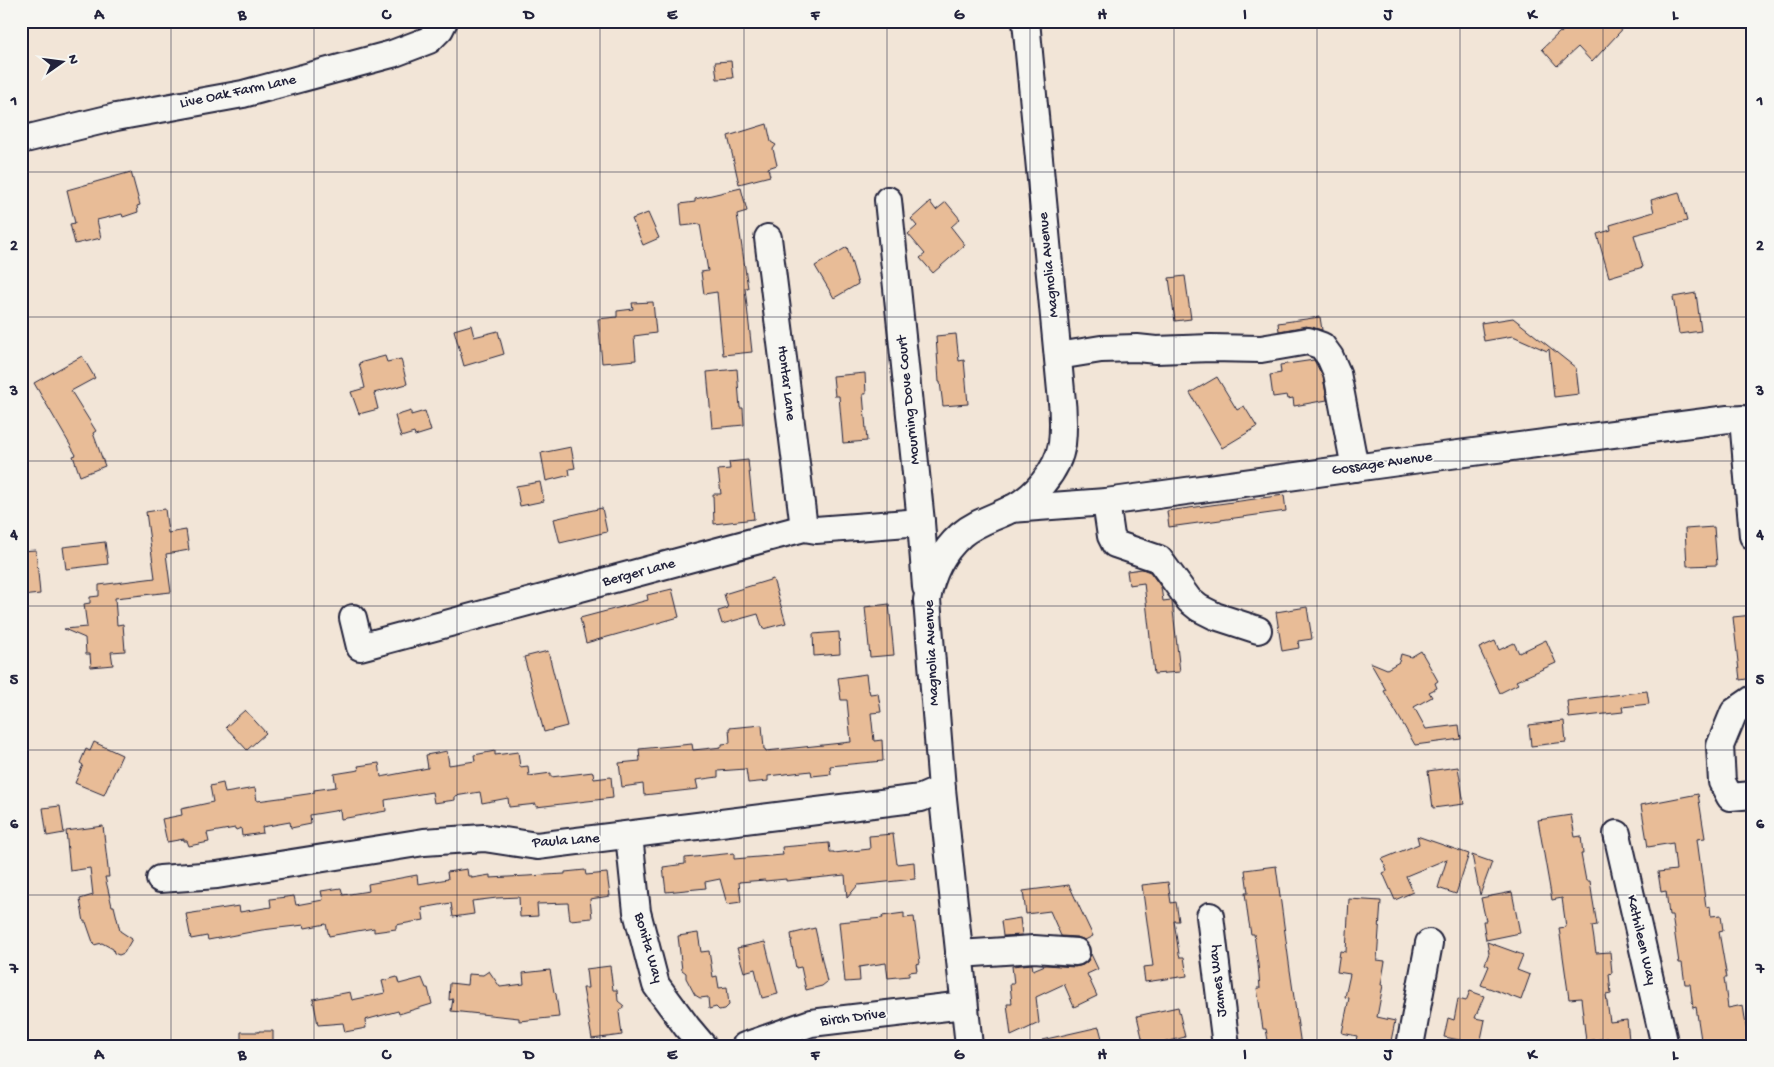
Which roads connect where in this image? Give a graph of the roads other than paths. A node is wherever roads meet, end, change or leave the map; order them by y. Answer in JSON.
{"nodes":[{"id":1,"x":444,"y":21,"type":"edge"},
{"id":2,"x":1026,"y":21,"type":"edge"},
{"id":3,"x":21,"y":140,"type":"edge"},
{"id":4,"x":888,"y":200,"type":"dead end"},
{"id":5,"x":768,"y":238,"type":"dead end"},
{"id":6,"x":1058,"y":356,"type":"junction"},
{"id":7,"x":1748,"y":420,"type":"edge"},
{"id":8,"x":1355,"y":468,"type":"junction"},
{"id":9,"x":1106,"y":502,"type":"junction"},
{"id":10,"x":1011,"y":509,"type":"junction"},
{"id":11,"x":921,"y":522,"type":"junction"},
{"id":12,"x":804,"y":528,"type":"junction"},
{"id":13,"x":1753,"y":536,"type":"edge"},
{"id":14,"x":927,"y":600,"type":"junction"},
{"id":15,"x":353,"y":618,"type":"dead end"},
{"id":16,"x":1258,"y":630,"type":"dead end"},
{"id":17,"x":1753,"y":699,"type":"edge"},
{"id":18,"x":942,"y":789,"type":"junction"},
{"id":19,"x":1753,"y":795,"type":"edge"},
{"id":20,"x":1617,"y":834,"type":"dead end"},
{"id":21,"x":629,"y":835,"type":"junction"},
{"id":22,"x":160,"y":879,"type":"dead end"},
{"id":23,"x":1210,"y":916,"type":"dead end"},
{"id":24,"x":1429,"y":943,"type":"dead end"},
{"id":25,"x":1076,"y":952,"type":"dead end"},
{"id":26,"x":959,"y":954,"type":"junction"},
{"id":27,"x":964,"y":1005,"type":"junction"},
{"id":28,"x":703,"y":1046,"type":"edge"},
{"id":29,"x":744,"y":1046,"type":"edge"},
{"id":30,"x":968,"y":1046,"type":"edge"},
{"id":31,"x":1226,"y":1046,"type":"edge"},
{"id":32,"x":1410,"y":1046,"type":"edge"},
{"id":33,"x":1665,"y":1046,"type":"edge"}],
"edges":[{"from":1,"to":3,"type":"street","name":"Live Oak Farm Lane"},
{"from":2,"to":6,"type":"street","name":"Magnolia Avenue"},
{"from":4,"to":11,"type":"street","name":"Mourning Dove Court"},
{"from":5,"to":12,"type":"street","name":"Hontar Lane"},
{"from":6,"to":8,"type":"street"},
{"from":6,"to":10,"type":"street","name":"Magnolia Avenue"},
{"from":7,"to":8,"type":"street","name":"Gossage Avenue"},
{"from":7,"to":13,"type":"street"},
{"from":8,"to":9,"type":"street","name":"Gossage Avenue"},
{"from":9,"to":10,"type":"street","name":"Gossage Avenue"},
{"from":9,"to":16,"type":"street"},
{"from":10,"to":14,"type":"street","name":"Magnolia Avenue"},
{"from":11,"to":12,"type":"street","name":"Berger Lane"},
{"from":11,"to":14,"type":"street","name":"Mourning Dove Court"},
{"from":12,"to":15,"type":"street","name":"Berger Lane"},
{"from":14,"to":18,"type":"street","name":"Magnolia Avenue"},
{"from":17,"to":19,"type":"street"},
{"from":18,"to":21,"type":"street","name":"Paula Lane"},
{"from":18,"to":26,"type":"street","name":"Magnolia Avenue"},
{"from":20,"to":33,"type":"street","name":"Kathileen Way"},
{"from":21,"to":22,"type":"street","name":"Paula Lane"},
{"from":21,"to":28,"type":"street","name":"Bonita Way"},
{"from":23,"to":31,"type":"street","name":"James Way"},
{"from":24,"to":32,"type":"street"},
{"from":25,"to":26,"type":"street"},
{"from":26,"to":27,"type":"street","name":"Magnolia Avenue"},
{"from":27,"to":29,"type":"street","name":"Birch Drive"},
{"from":27,"to":30,"type":"street","name":"Magnolia Avenue"}]}
